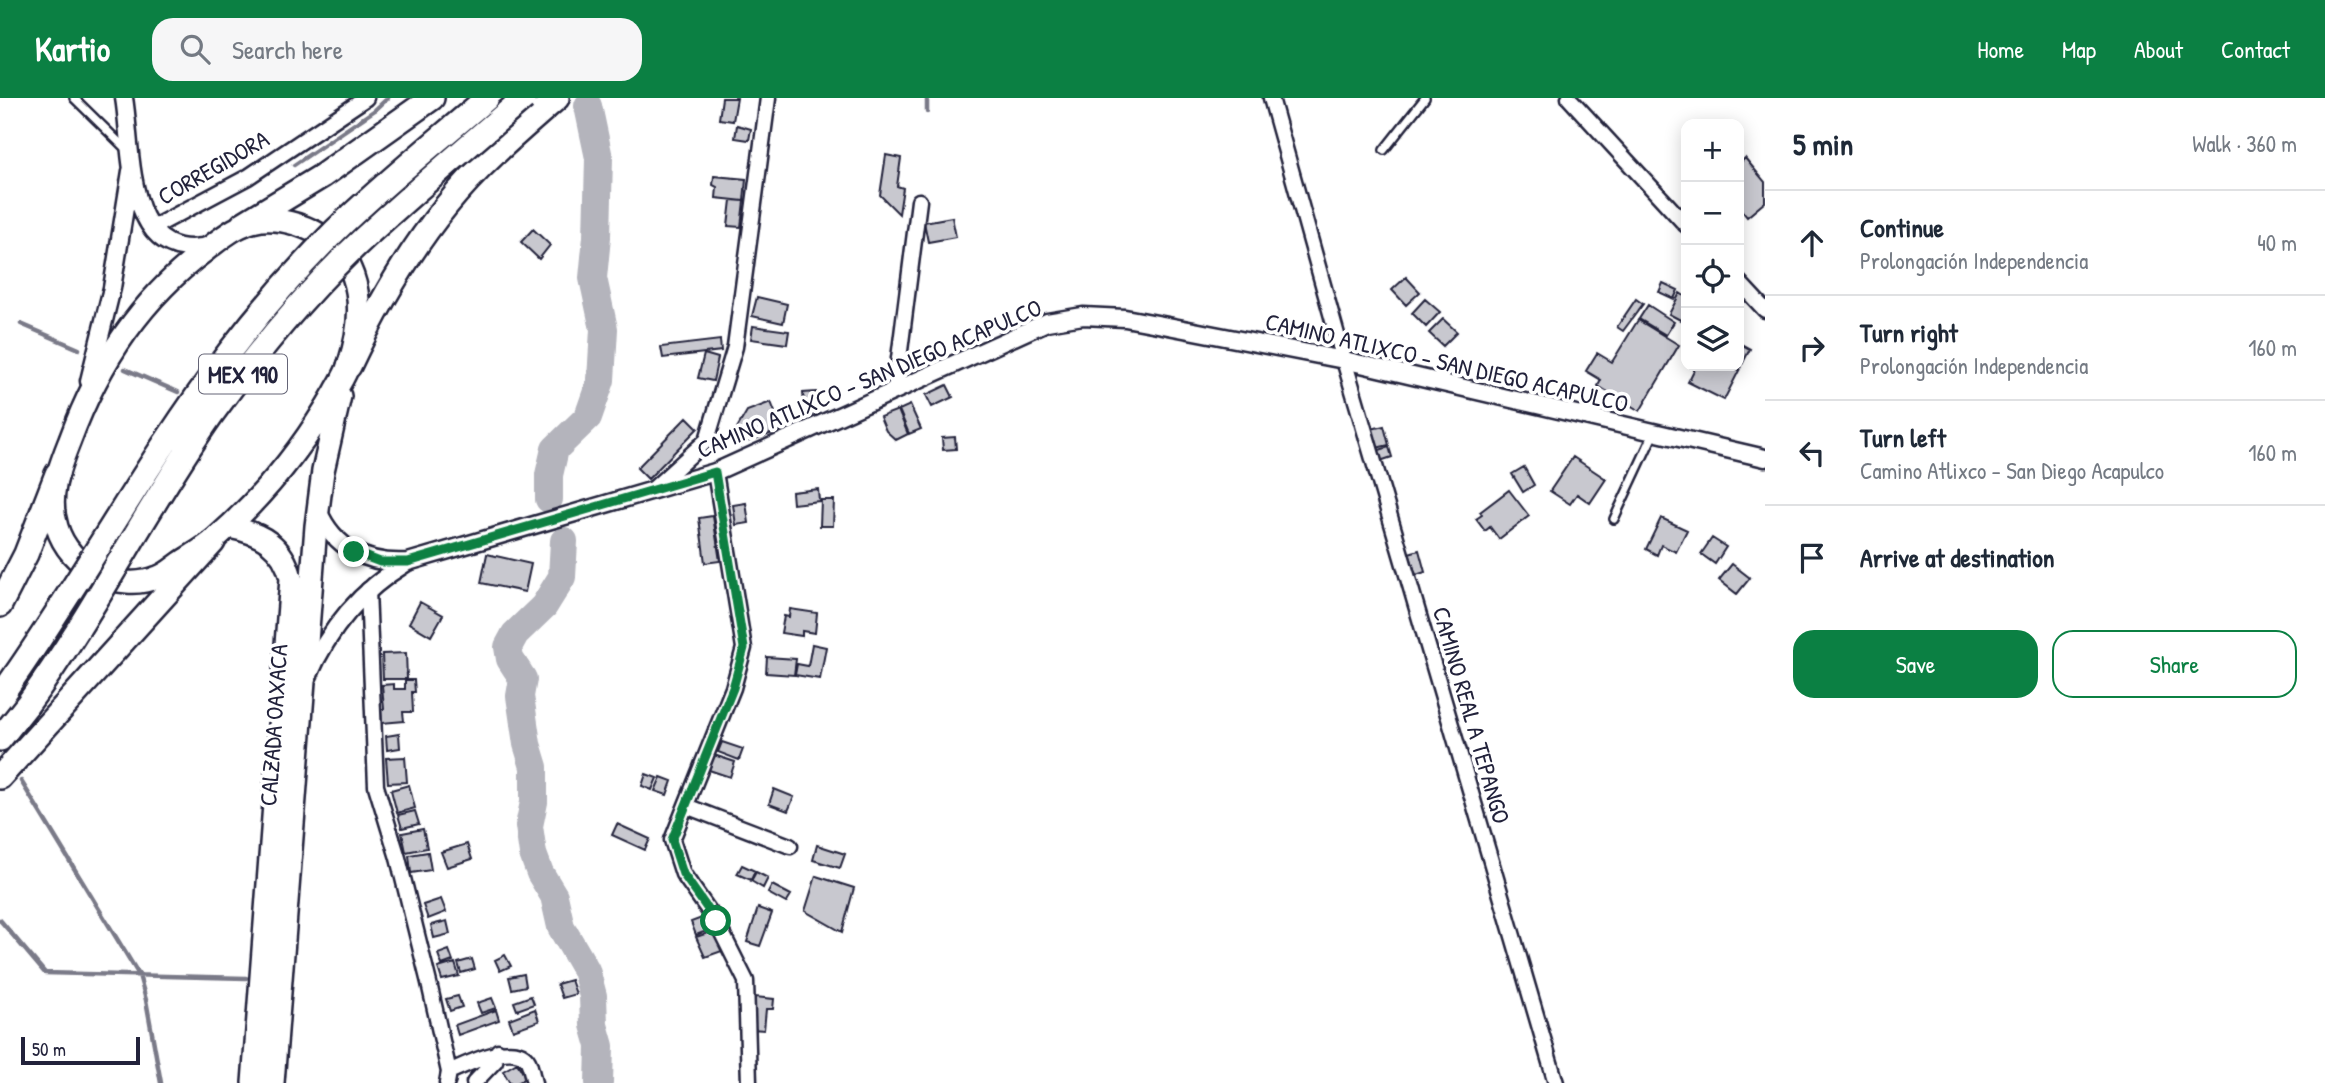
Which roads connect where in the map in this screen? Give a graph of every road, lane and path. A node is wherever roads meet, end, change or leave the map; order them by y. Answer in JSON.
{"nodes":[{"id":1,"x":74,"y":98,"type":"edge"},
{"id":2,"x":124,"y":98,"type":"edge"},
{"id":3,"x":366,"y":98,"type":"edge"},
{"id":4,"x":432,"y":98,"type":"edge"},
{"id":5,"x":487,"y":98,"type":"edge"},
{"id":6,"x":524,"y":98,"type":"edge"},
{"id":7,"x":556,"y":98,"type":"edge"},
{"id":8,"x":768,"y":98,"type":"edge"},
{"id":9,"x":1270,"y":98,"type":"edge"},
{"id":10,"x":1425,"y":98,"type":"edge"},
{"id":11,"x":1569,"y":98,"type":"edge"},
{"id":12,"x":1384,"y":150,"type":"dead end"},
{"id":13,"x":130,"y":152,"type":"junction"},
{"id":14,"x":131,"y":171,"type":"junction"},
{"id":15,"x":919,"y":201,"type":"dead end"},
{"id":16,"x":1681,"y":220,"type":"edge"},
{"id":17,"x":243,"y":224,"type":"junction"},
{"id":18,"x":152,"y":228,"type":"junction"},
{"id":19,"x":212,"y":245,"type":"junction"},
{"id":20,"x":1744,"y":287,"type":"edge"},
{"id":21,"x":1765,"y":310,"type":"edge"},
{"id":22,"x":1344,"y":360,"type":"junction"},
{"id":23,"x":347,"y":370,"type":"junction"},
{"id":24,"x":895,"y":390,"type":"junction"},
{"id":25,"x":80,"y":412,"type":"junction"},
{"id":26,"x":1654,"y":432,"type":"junction"},
{"id":27,"x":1765,"y":458,"type":"edge"},
{"id":28,"x":715,"y":472,"type":"junction"},
{"id":29,"x":57,"y":474,"type":"junction"},
{"id":30,"x":643,"y":493,"type":"junction"},
{"id":31,"x":317,"y":508,"type":"junction"},
{"id":32,"x":1614,"y":519,"type":"dead end"},
{"id":33,"x":221,"y":534,"type":"junction"},
{"id":34,"x":408,"y":562,"type":"junction"},
{"id":35,"x":368,"y":590,"type":"junction"},
{"id":36,"x":0,"y":605,"type":"edge"},
{"id":37,"x":4,"y":691,"type":"edge"},
{"id":38,"x":301,"y":699,"type":"junction"},
{"id":39,"x":0,"y":739,"type":"edge"},
{"id":40,"x":0,"y":777,"type":"edge"},
{"id":41,"x":686,"y":806,"type":"junction"},
{"id":42,"x":790,"y":846,"type":"dead end"},
{"id":43,"x":498,"y":1051,"type":"junction"},
{"id":44,"x":448,"y":1077,"type":"edge"},
{"id":45,"x":253,"y":1083,"type":"edge"},
{"id":46,"x":273,"y":1083,"type":"edge"},
{"id":47,"x":474,"y":1083,"type":"edge"},
{"id":48,"x":534,"y":1083,"type":"edge"},
{"id":49,"x":749,"y":1083,"type":"edge"},
{"id":50,"x":1556,"y":1083,"type":"edge"}],
"edges":[{"from":1,"to":13,"type":"lane"},
{"from":2,"to":13,"type":"street"},
{"from":3,"to":18,"type":"street","name":"CORREGIDORA"},
{"from":4,"to":17,"type":"highway"},
{"from":5,"to":37,"type":"highway","number":"MEX 190","bridge":true},
{"from":6,"to":39,"type":"highway","number":"MEX 190","bridge":true},
{"from":7,"to":23,"type":"highway"},
{"from":8,"to":30,"type":"street"},
{"from":9,"to":22,"type":"street","name":"CAMINO REAL A TEPANGO"},
{"from":10,"to":12,"type":"lane"},
{"from":11,"to":16,"type":"street"},
{"from":13,"to":14,"type":"street"},
{"from":14,"to":18,"type":"street"},
{"from":14,"to":25,"type":"street"},
{"from":15,"to":24,"type":"street"},
{"from":17,"to":19,"type":"main road"},
{"from":17,"to":23,"type":"main road","name":"CALZADA OAXACA"},
{"from":18,"to":19,"type":"street"},
{"from":19,"to":25,"type":"main road"},
{"from":20,"to":21,"type":"street"},
{"from":22,"to":24,"type":"street","name":"CAMINO ATLIXCO - SAN DIEGO ACAPULCO"},
{"from":22,"to":26,"type":"street","name":"CAMINO ATLIXCO - SAN DIEGO ACAPULCO"},
{"from":22,"to":50,"type":"street","name":"CAMINO REAL A TEPANGO"},
{"from":23,"to":31,"type":"main road","name":"CALZADA OAXACA"},
{"from":23,"to":33,"type":"main road"},
{"from":24,"to":28,"type":"street","name":"CAMINO ATLIXCO - SAN DIEGO ACAPULCO"},
{"from":25,"to":29,"type":"main road"},
{"from":26,"to":27,"type":"street","name":"CAMINO ATLIXCO - SAN DIEGO ACAPULCO"},
{"from":26,"to":32,"type":"lane"},
{"from":28,"to":30,"type":"street","name":"CAMINO ATLIXCO - SAN DIEGO ACAPULCO"},
{"from":28,"to":41,"type":"street"},
{"from":29,"to":33,"type":"main road"},
{"from":29,"to":36,"type":"highway"},
{"from":30,"to":34,"type":"street","name":"CAMINO ATLIXCO - SAN DIEGO ACAPULCO"},
{"from":31,"to":34,"type":"street","name":"CAMINO ATLIXCO - SAN DIEGO ACAPULCO"},
{"from":31,"to":38,"type":"main road","name":"CALZADA OAXACA"},
{"from":33,"to":40,"type":"highway"},
{"from":33,"to":45,"type":"main road","name":"CALZADA OAXACA"},
{"from":34,"to":35,"type":"street","name":"CAMINO ATLIXCO - SAN DIEGO ACAPULCO"},
{"from":35,"to":38,"type":"street","name":"CAMINO ATLIXCO - SAN DIEGO ACAPULCO"},
{"from":35,"to":44,"type":"street"},
{"from":38,"to":46,"type":"main road","name":"CALZADA OAXACA"},
{"from":41,"to":42,"type":"street"},
{"from":41,"to":49,"type":"street"},
{"from":43,"to":44,"type":"street"},
{"from":43,"to":47,"type":"street"},
{"from":43,"to":48,"type":"street"}]}
